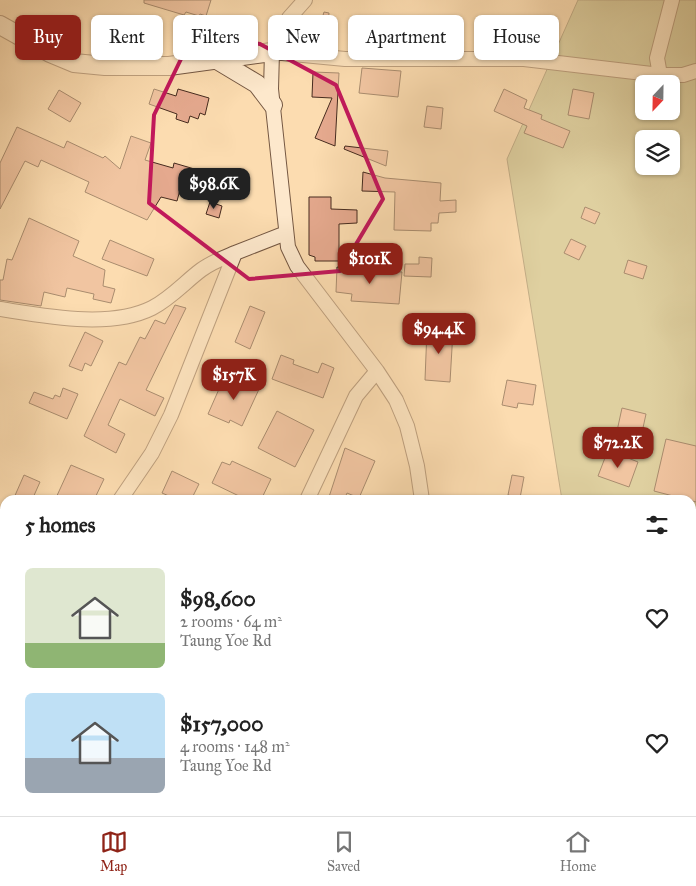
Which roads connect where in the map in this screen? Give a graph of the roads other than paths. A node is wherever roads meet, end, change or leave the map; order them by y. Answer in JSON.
{"nodes":[{"id":1,"x":305,"y":0,"type":"edge"},
{"id":2,"x":672,"y":0,"type":"edge"},
{"id":3,"x":292,"y":15,"type":"edge"},
{"id":4,"x":0,"y":25,"type":"edge"},
{"id":5,"x":338,"y":58,"type":"edge"},
{"id":6,"x":217,"y":60,"type":"joint"},
{"id":7,"x":272,"y":60,"type":"edge"},
{"id":8,"x":696,"y":72,"type":"edge"},
{"id":9,"x":660,"y":75,"type":"joint"},
{"id":10,"x":680,"y":75,"type":"edge"},
{"id":11,"x":273,"y":105,"type":"junction"},
{"id":12,"x":286,"y":233,"type":"junction"},
{"id":13,"x":235,"y":252,"type":"junction"},
{"id":14,"x":0,"y":309,"type":"edge"},
{"id":15,"x":377,"y":371,"type":"junction"},
{"id":16,"x":123,"y":495,"type":"edge"},
{"id":17,"x":309,"y":495,"type":"edge"},
{"id":18,"x":421,"y":495,"type":"edge"}],
"edges":[{"from":1,"to":3,"type":"street"},
{"from":2,"to":9,"type":"street"},
{"from":4,"to":6,"type":"street"},
{"from":5,"to":9,"type":"street"},
{"from":6,"to":11,"type":"street"},
{"from":7,"to":11,"type":"street"},
{"from":8,"to":10,"type":"street"},
{"from":11,"to":12,"type":"street"},
{"from":12,"to":13,"type":"street"},
{"from":12,"to":15,"type":"street"},
{"from":13,"to":14,"type":"street"},
{"from":13,"to":16,"type":"street"},
{"from":15,"to":17,"type":"street"},
{"from":15,"to":18,"type":"street"}]}
